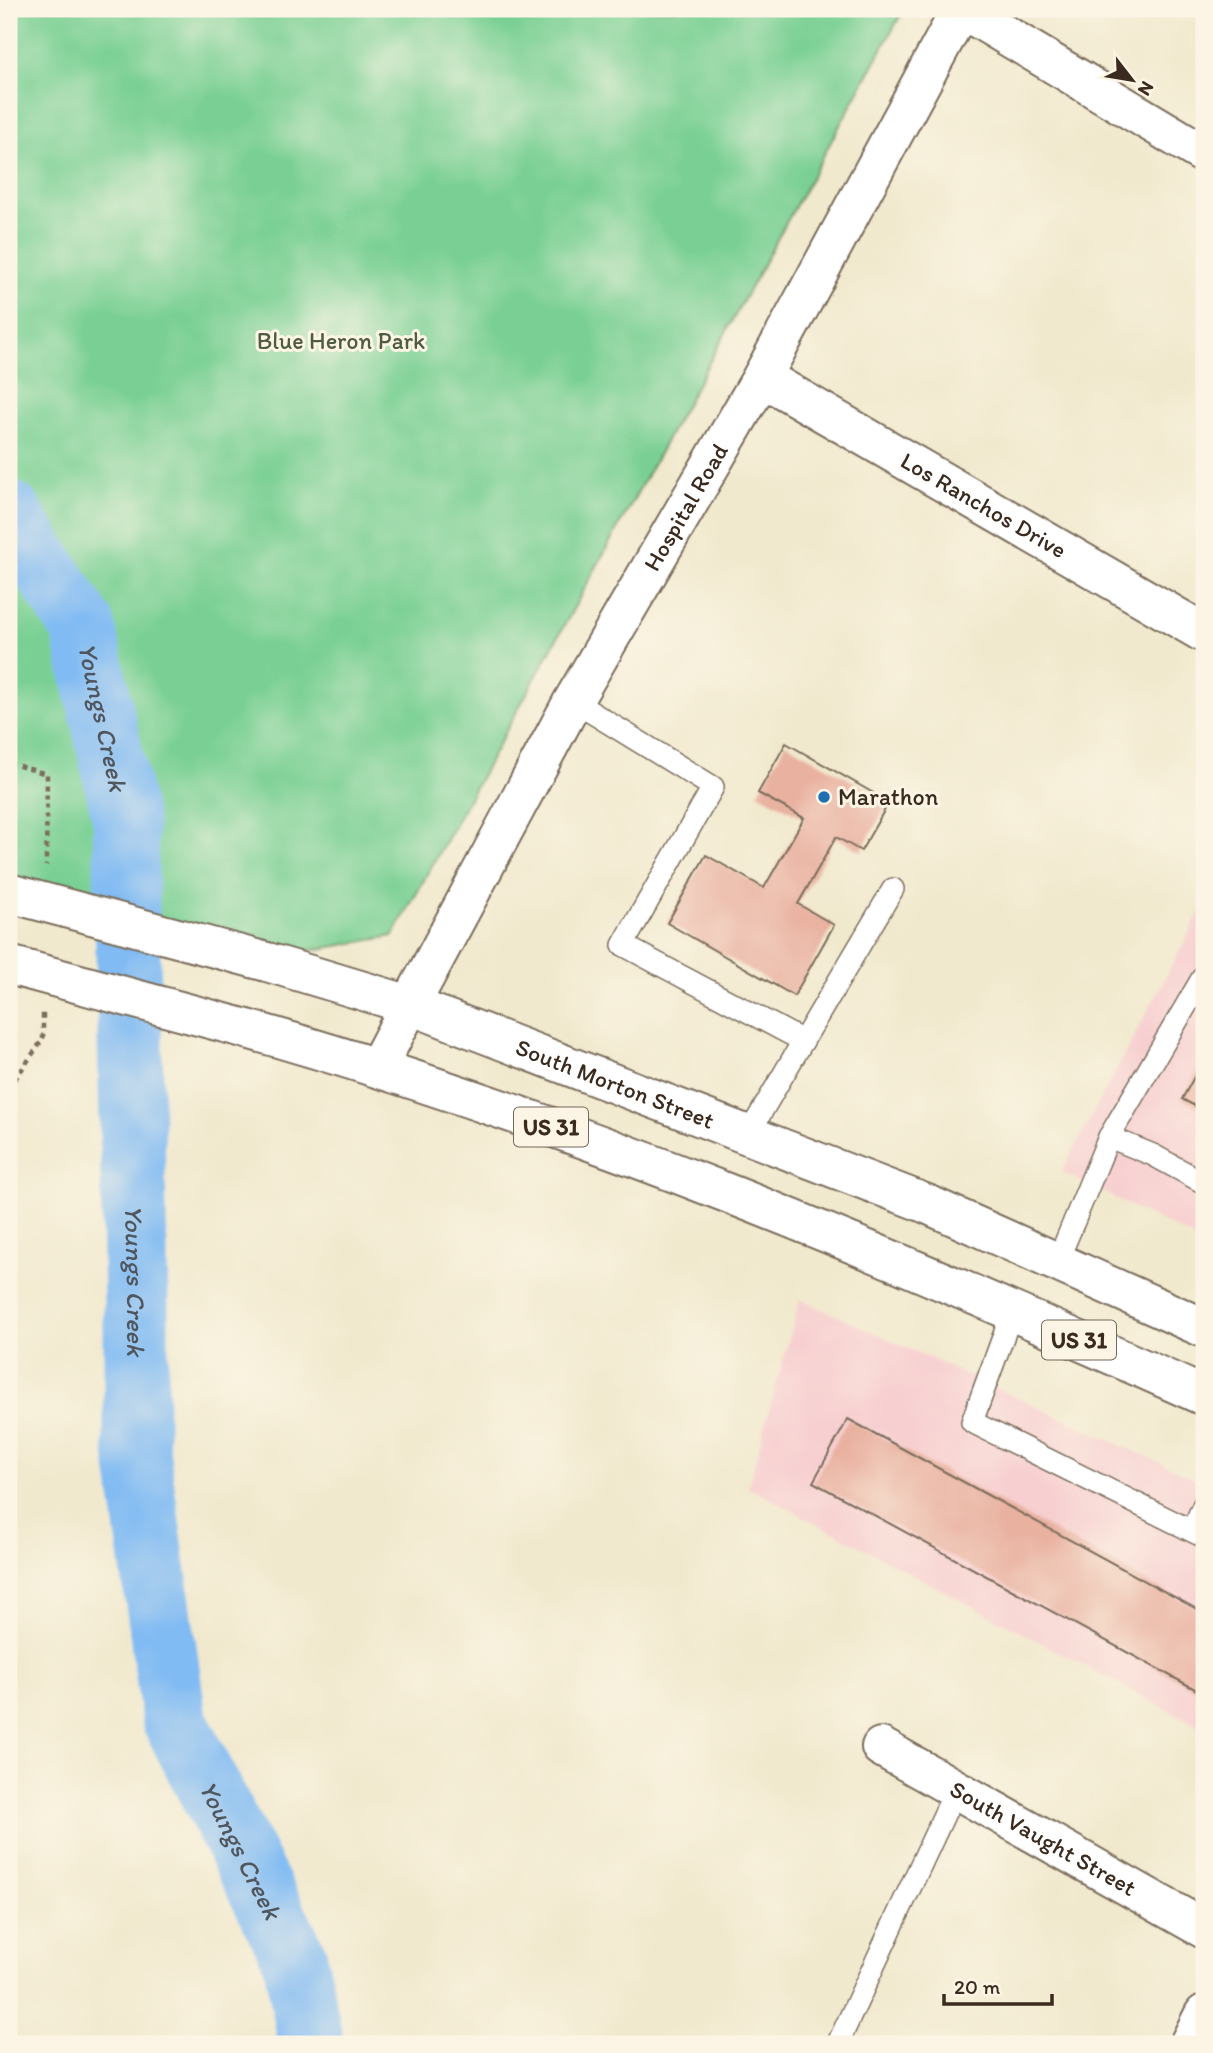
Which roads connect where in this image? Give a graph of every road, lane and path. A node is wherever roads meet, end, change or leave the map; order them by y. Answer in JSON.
{"nodes":[{"id":1,"x":962,"y":9,"type":"edge"},
{"id":2,"x":1204,"y":154,"type":"edge"},
{"id":3,"x":762,"y":377,"type":"junction"},
{"id":4,"x":1204,"y":633,"type":"edge"},
{"id":5,"x":573,"y":701,"type":"junction"},
{"id":6,"x":893,"y":889,"type":"dead end"},
{"id":7,"x":9,"y":893,"type":"edge"},
{"id":8,"x":9,"y":965,"type":"edge"},
{"id":9,"x":1204,"y":975,"type":"edge"},
{"id":10,"x":410,"y":1005,"type":"junction"},
{"id":11,"x":803,"y":1041,"type":"junction"},
{"id":12,"x":378,"y":1066,"type":"junction"},
{"id":13,"x":748,"y":1135,"type":"junction"},
{"id":14,"x":1110,"y":1137,"type":"junction"},
{"id":15,"x":1204,"y":1183,"type":"edge"},
{"id":16,"x":1058,"y":1260,"type":"junction"},
{"id":17,"x":1013,"y":1310,"type":"junction"},
{"id":18,"x":1204,"y":1328,"type":"edge"},
{"id":19,"x":1204,"y":1396,"type":"edge"},
{"id":20,"x":1204,"y":1504,"type":"edge"},
{"id":21,"x":1198,"y":1533,"type":"edge"},
{"id":22,"x":881,"y":1747,"type":"dead end"},
{"id":23,"x":956,"y":1789,"type":"junction"},
{"id":24,"x":1204,"y":1929,"type":"edge"},
{"id":25,"x":1204,"y":2014,"type":"edge"},
{"id":26,"x":840,"y":2043,"type":"edge"},
{"id":27,"x":1189,"y":2044,"type":"edge"}],
"edges":[{"from":1,"to":2,"type":"main road"},
{"from":1,"to":3,"type":"main road","name":"Hospital Road"},
{"from":3,"to":4,"type":"main road","name":"Los Ranchos Drive"},
{"from":3,"to":5,"type":"main road","name":"Hospital Road"},
{"from":5,"to":10,"type":"main road","name":"Hospital Road"},
{"from":5,"to":11,"type":"lane"},
{"from":6,"to":11,"type":"lane"},
{"from":7,"to":10,"type":"main road","name":"South Morton Street","number":"US 31","bridge":true},
{"from":8,"to":12,"type":"main road","number":"US 31","bridge":true},
{"from":9,"to":14,"type":"lane"},
{"from":10,"to":12,"type":"main road","name":"Hospital Road"},
{"from":10,"to":13,"type":"main road","name":"South Morton Street","number":"US 31"},
{"from":11,"to":13,"type":"lane"},
{"from":12,"to":17,"type":"main road","number":"US 31"},
{"from":13,"to":16,"type":"main road","name":"South Morton Street","number":"US 31"},
{"from":14,"to":15,"type":"lane"},
{"from":14,"to":16,"type":"lane"},
{"from":16,"to":18,"type":"main road","name":"South Morton Street","number":"US 31"},
{"from":17,"to":19,"type":"main road","number":"US 31"},
{"from":17,"to":21,"type":"lane"},
{"from":20,"to":21,"type":"lane"},
{"from":22,"to":23,"type":"main road","name":"South Vaught Street"},
{"from":23,"to":24,"type":"main road","name":"South Vaught Street"},
{"from":23,"to":26,"type":"lane"},
{"from":25,"to":27,"type":"main road"}]}
